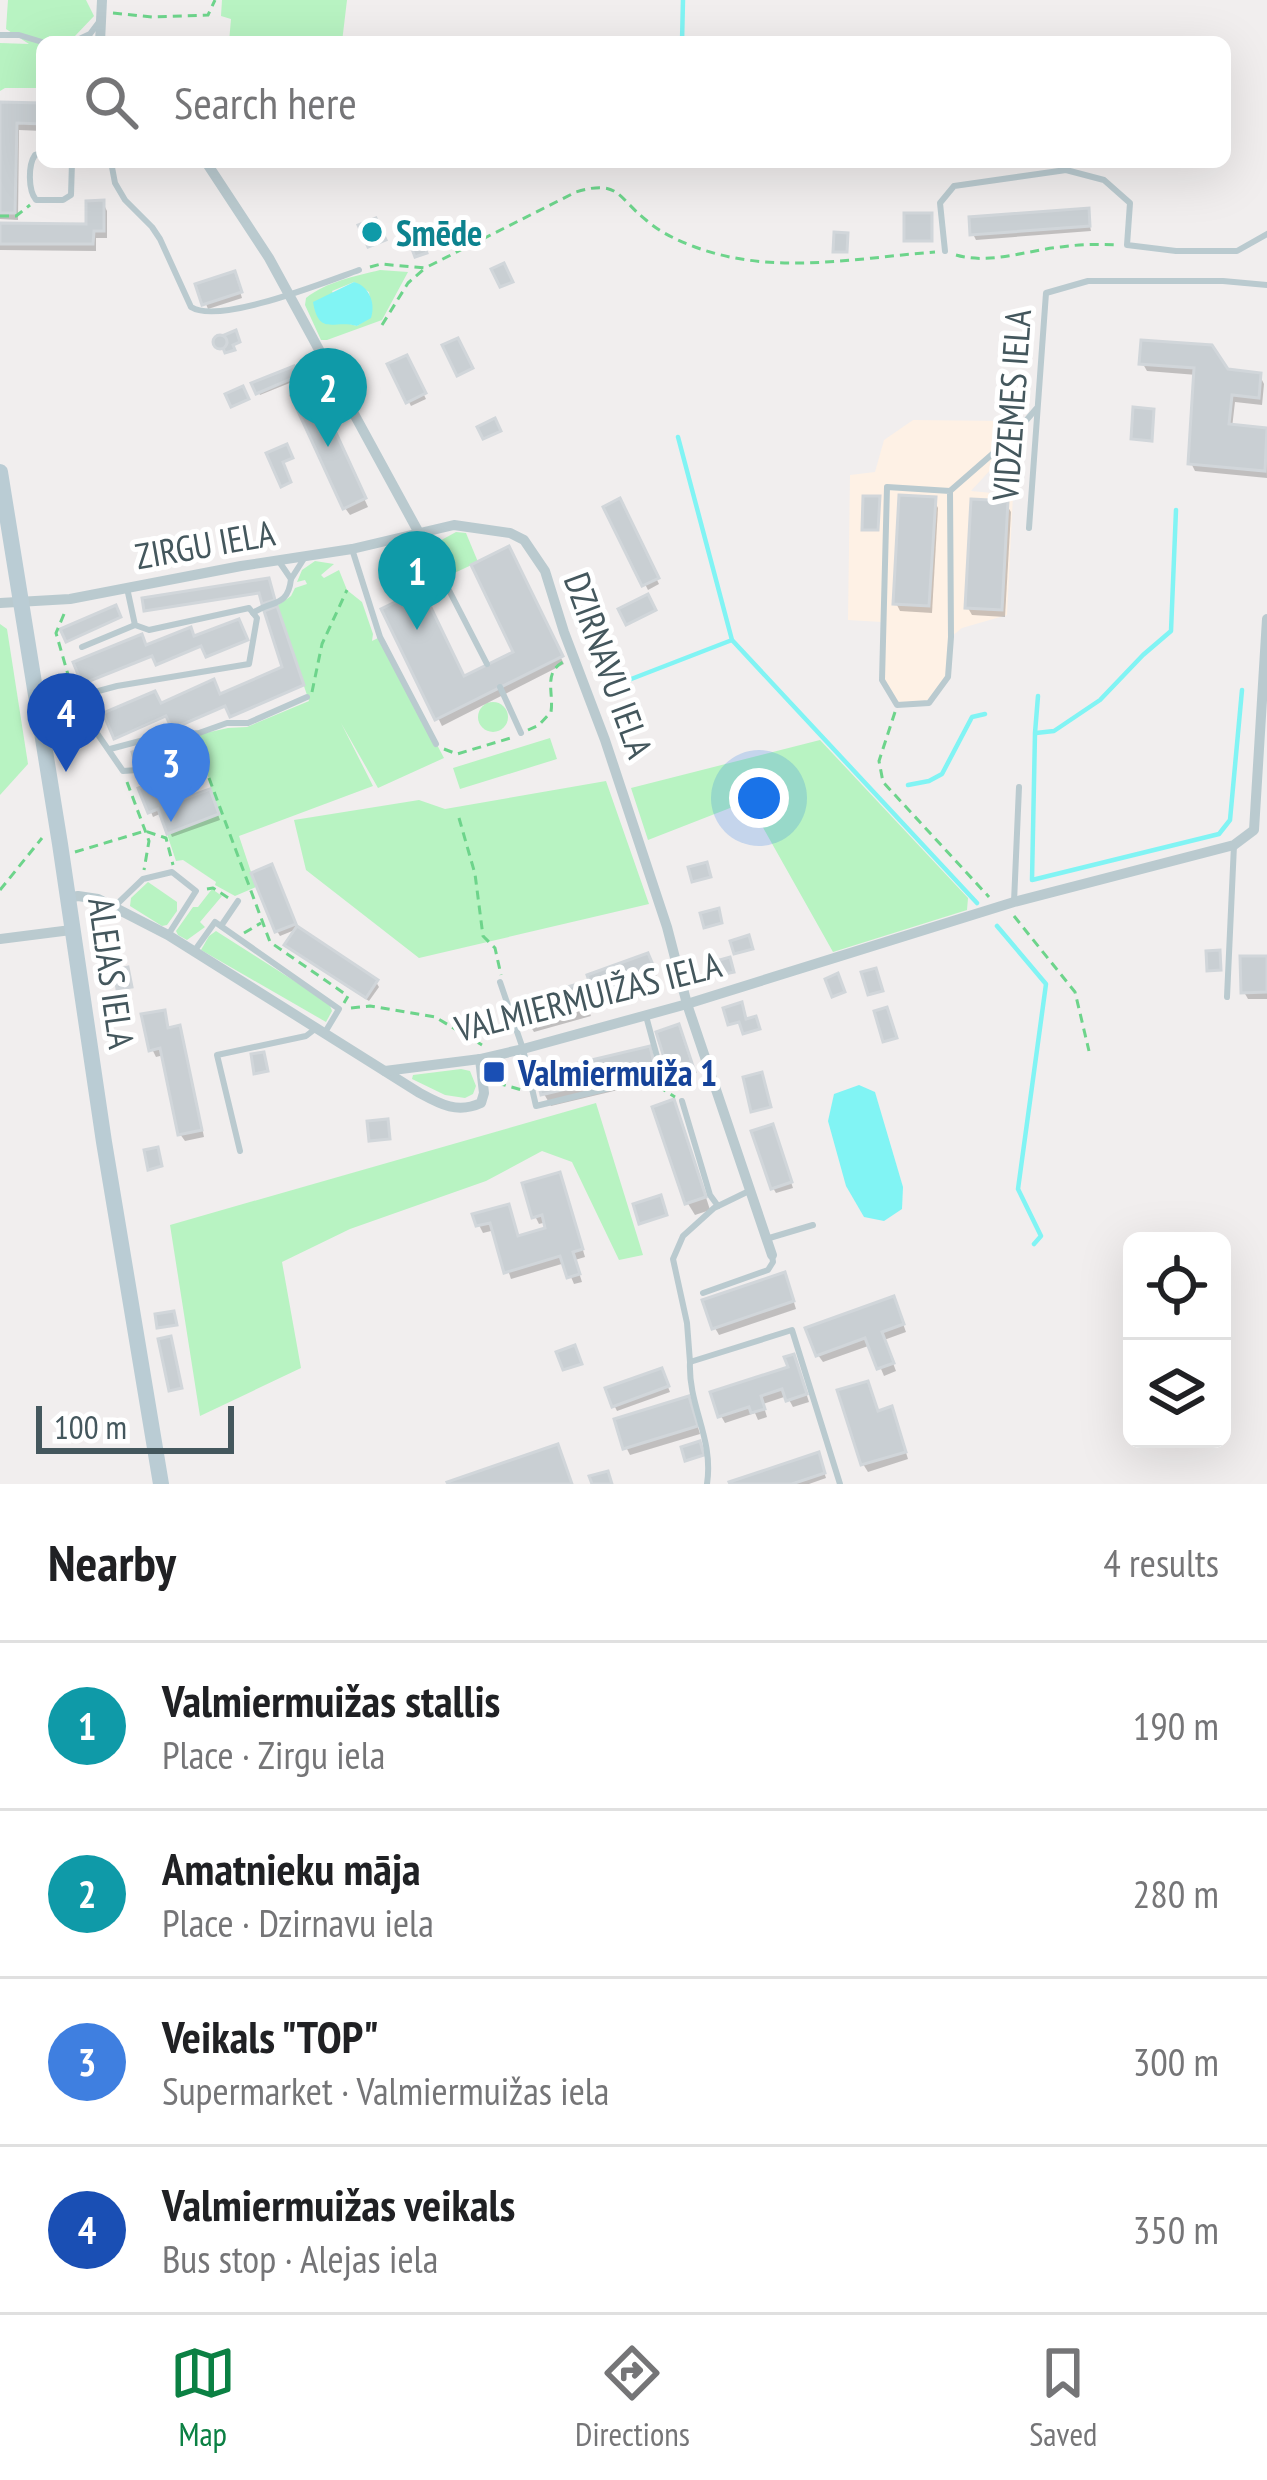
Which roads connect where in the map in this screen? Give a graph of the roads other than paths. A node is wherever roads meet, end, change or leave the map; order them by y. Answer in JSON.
{"nodes":[{"id":1,"x":102,"y":10,"type":"edge"},
{"id":2,"x":0,"y":35,"type":"edge"},
{"id":3,"x":86,"y":36,"type":"edge"},
{"id":4,"x":36,"y":40,"type":"edge"},
{"id":5,"x":36,"y":154,"type":"edge"},
{"id":6,"x":72,"y":168,"type":"edge"},
{"id":7,"x":112,"y":168,"type":"edge"},
{"id":8,"x":210,"y":168,"type":"edge"},
{"id":9,"x":1267,"y":234,"type":"edge"},
{"id":10,"x":945,"y":251,"type":"road end"},
{"id":11,"x":358,"y":270,"type":"road end"},
{"id":12,"x":1267,"y":285,"type":"edge"},
{"id":13,"x":290,"y":295,"type":"junction"},
{"id":14,"x":1036,"y":409,"type":"junction"},
{"id":15,"x":0,"y":472,"type":"edge"},
{"id":16,"x":950,"y":491,"type":"junction"},
{"id":17,"x":4,"y":507,"type":"edge"},
{"id":18,"x":1029,"y":528,"type":"dead end"},
{"id":19,"x":419,"y":532,"type":"junction"},
{"id":20,"x":352,"y":549,"type":"junction"},
{"id":21,"x":305,"y":556,"type":"junction"},
{"id":22,"x":278,"y":560,"type":"junction"},
{"id":23,"x":291,"y":579,"type":"junction"},
{"id":24,"x":127,"y":588,"type":"junction"},
{"id":25,"x":9,"y":602,"type":"edge"},
{"id":26,"x":253,"y":613,"type":"junction"},
{"id":27,"x":1267,"y":620,"type":"edge"},
{"id":28,"x":135,"y":625,"type":"junction"},
{"id":29,"x":82,"y":647,"type":"road end"},
{"id":30,"x":487,"y":664,"type":"dead end"},
{"id":31,"x":500,"y":687,"type":"dead end"},
{"id":32,"x":35,"y":693,"type":"junction"},
{"id":33,"x":76,"y":698,"type":"junction"},
{"id":34,"x":307,"y":698,"type":"road end"},
{"id":35,"x":521,"y":733,"type":"dead end"},
{"id":36,"x":436,"y":744,"type":"dead end"},
{"id":37,"x":110,"y":749,"type":"junction"},
{"id":38,"x":202,"y":773,"type":"dead end"},
{"id":39,"x":1018,"y":787,"type":"dead end"},
{"id":40,"x":1234,"y":845,"type":"junction"},
{"id":41,"x":68,"y":898,"type":"junction"},
{"id":42,"x":237,"y":902,"type":"road end"},
{"id":43,"x":1006,"y":905,"type":"junction"},
{"id":44,"x":115,"y":907,"type":"junction"},
{"id":45,"x":221,"y":926,"type":"junction"},
{"id":46,"x":71,"y":930,"type":"junction"},
{"id":47,"x":168,"y":935,"type":"junction"},
{"id":48,"x":0,"y":939,"type":"edge"},
{"id":49,"x":193,"y":953,"type":"junction"},
{"id":50,"x":500,"y":982,"type":"road end"},
{"id":51,"x":1227,"y":997,"type":"dead end"},
{"id":52,"x":687,"y":1004,"type":"junction"},
{"id":53,"x":646,"y":1015,"type":"junction"},
{"id":54,"x":319,"y":1031,"type":"junction"},
{"id":55,"x":523,"y":1049,"type":"junction"},
{"id":56,"x":480,"y":1059,"type":"junction"},
{"id":57,"x":385,"y":1071,"type":"junction"},
{"id":58,"x":682,"y":1102,"type":"road end"},
{"id":59,"x":240,"y":1151,"type":"dead end"},
{"id":60,"x":749,"y":1191,"type":"junction"},
{"id":61,"x":718,"y":1206,"type":"junction"},
{"id":62,"x":812,"y":1225,"type":"dead end"},
{"id":63,"x":766,"y":1239,"type":"junction"},
{"id":64,"x":772,"y":1255,"type":"joint"},
{"id":65,"x":703,"y":1293,"type":"dead end"},
{"id":66,"x":690,"y":1362,"type":"junction"},
{"id":67,"x":161,"y":1484,"type":"edge"},
{"id":68,"x":707,"y":1484,"type":"edge"},
{"id":69,"x":840,"y":1484,"type":"edge"}],
"edges":[{"from":1,"to":3,"type":"lane"},
{"from":2,"to":4,"type":"lane"},
{"from":5,"to":6,"type":"lane"},
{"from":7,"to":13,"type":"lane"},
{"from":8,"to":13,"type":"street"},
{"from":9,"to":10,"type":"lane"},
{"from":11,"to":13,"type":"lane"},
{"from":12,"to":14,"type":"lane","name":"VIDZEMES IELA"},
{"from":13,"to":19,"type":"street"},
{"from":14,"to":16,"type":"lane"},
{"from":14,"to":18,"type":"lane","name":"VIDZEMES IELA"},
{"from":15,"to":17,"type":"main road","name":"ALEJAS IELA"},
{"from":16,"to":16,"type":"lane"},
{"from":17,"to":25,"type":"main road","name":"ALEJAS IELA"},
{"from":19,"to":20,"type":"street","name":"ZIRGU IELA"},
{"from":19,"to":30,"type":"lane"},
{"from":19,"to":52,"type":"street","name":"DZIRNAVU IELA"},
{"from":20,"to":21,"type":"street","name":"ZIRGU IELA"},
{"from":20,"to":36,"type":"lane"},
{"from":21,"to":22,"type":"street","name":"ZIRGU IELA"},
{"from":21,"to":23,"type":"lane"},
{"from":22,"to":23,"type":"lane"},
{"from":22,"to":24,"type":"street","name":"ZIRGU IELA"},
{"from":23,"to":26,"type":"lane"},
{"from":24,"to":25,"type":"street","name":"ZIRGU IELA"},
{"from":24,"to":28,"type":"lane"},
{"from":25,"to":32,"type":"main road","name":"ALEJAS IELA"},
{"from":26,"to":28,"type":"lane"},
{"from":26,"to":33,"type":"lane"},
{"from":27,"to":40,"type":"street"},
{"from":28,"to":29,"type":"lane"},
{"from":31,"to":35,"type":"lane"},
{"from":32,"to":33,"type":"lane"},
{"from":32,"to":41,"type":"main road","name":"ALEJAS IELA"},
{"from":33,"to":37,"type":"lane"},
{"from":34,"to":37,"type":"lane"},
{"from":37,"to":38,"type":"lane"},
{"from":39,"to":43,"type":"lane"},
{"from":40,"to":43,"type":"street","name":"VALMIERMUIŽAS IELA"},
{"from":40,"to":51,"type":"lane"},
{"from":41,"to":44,"type":"street"},
{"from":41,"to":46,"type":"main road","name":"ALEJAS IELA"},
{"from":42,"to":45,"type":"lane"},
{"from":43,"to":52,"type":"street","name":"VALMIERMUIŽAS IELA"},
{"from":44,"to":47,"type":"street"},
{"from":44,"to":47,"type":"lane"},
{"from":45,"to":49,"type":"lane"},
{"from":45,"to":54,"type":"lane"},
{"from":46,"to":48,"type":"street"},
{"from":46,"to":67,"type":"main road","name":"ALEJAS IELA"},
{"from":47,"to":49,"type":"street"},
{"from":49,"to":54,"type":"street"},
{"from":50,"to":55,"type":"lane"},
{"from":52,"to":53,"type":"street","name":"VALMIERMUIŽAS IELA"},
{"from":52,"to":60,"type":"street","name":"DZIRNAVU IELA"},
{"from":53,"to":55,"type":"street","name":"VALMIERMUIŽAS IELA"},
{"from":53,"to":55,"type":"lane"},
{"from":54,"to":57,"type":"street"},
{"from":54,"to":59,"type":"lane"},
{"from":55,"to":56,"type":"street","name":"VALMIERMUIŽAS IELA"},
{"from":56,"to":57,"type":"street","name":"VALMIERMUIŽAS IELA"},
{"from":56,"to":57,"type":"street"},
{"from":58,"to":61,"type":"lane"},
{"from":60,"to":61,"type":"lane"},
{"from":60,"to":63,"type":"street","name":"DZIRNAVU IELA"},
{"from":61,"to":66,"type":"lane"},
{"from":62,"to":63,"type":"lane"},
{"from":63,"to":64,"type":"street","name":"DZIRNAVU IELA"},
{"from":64,"to":65,"type":"lane"},
{"from":66,"to":68,"type":"lane"},
{"from":66,"to":69,"type":"lane"}]}
